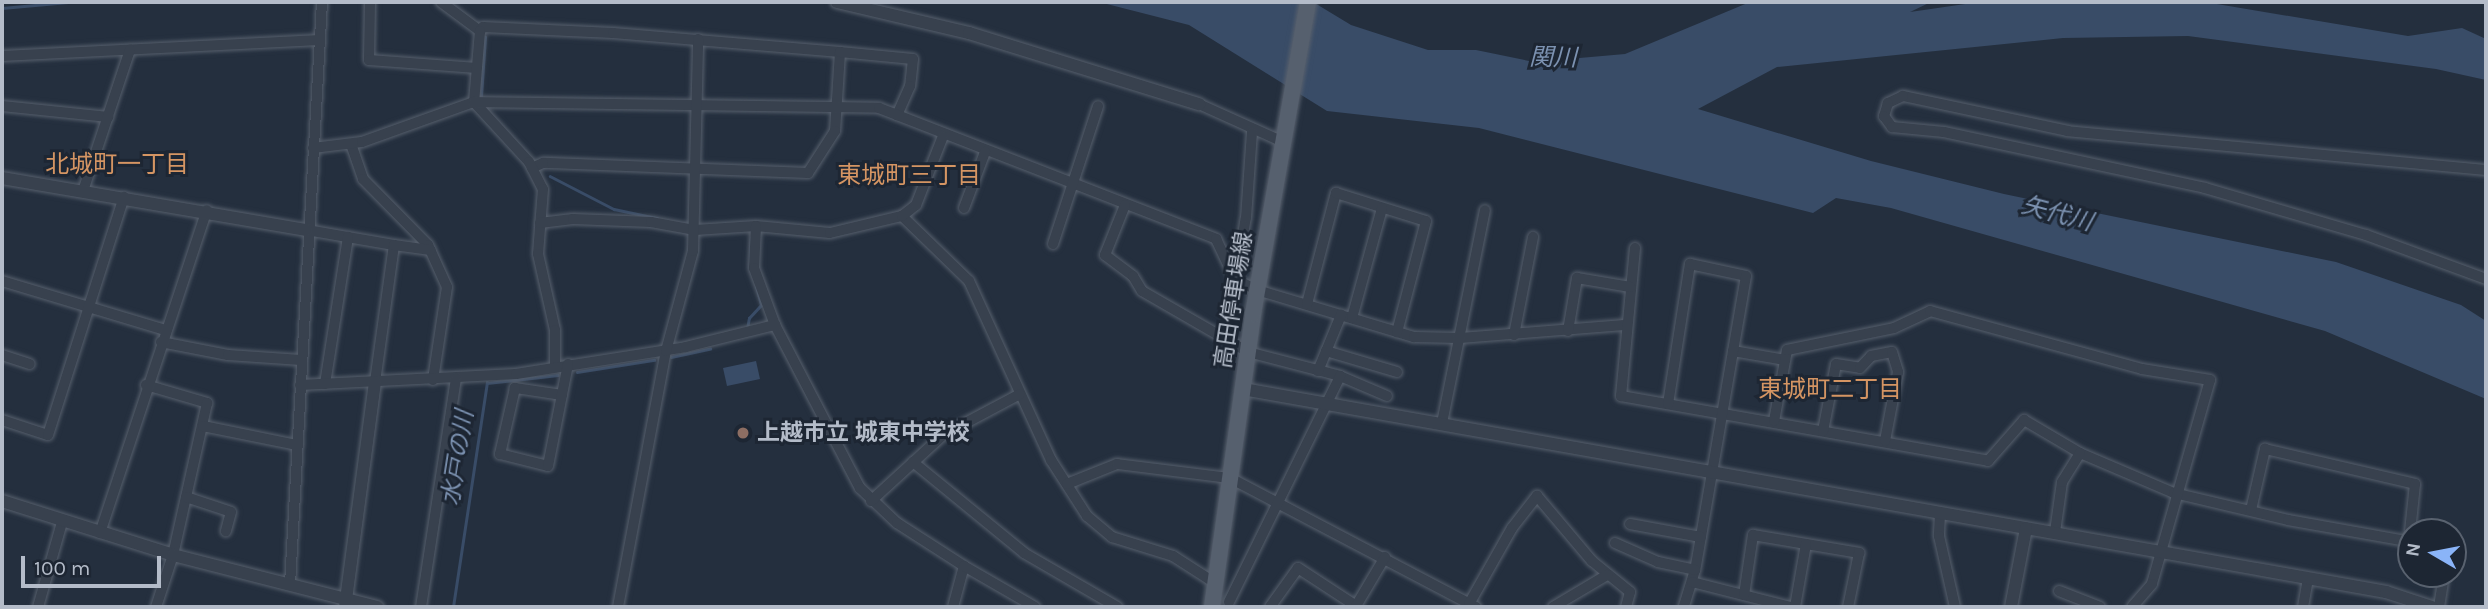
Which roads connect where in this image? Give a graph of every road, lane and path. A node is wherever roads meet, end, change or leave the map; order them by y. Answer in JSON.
{"nodes":[{"id":1,"x":322,"y":2,"type":"edge"},
{"id":2,"x":370,"y":2,"type":"edge"},
{"id":3,"x":441,"y":2,"type":"edge"},
{"id":4,"x":837,"y":2,"type":"edge"},
{"id":5,"x":1308,"y":2,"type":"edge"},
{"id":6,"x":480,"y":31,"type":"junction"},
{"id":7,"x":698,"y":38,"type":"junction"},
{"id":8,"x":320,"y":40,"type":"junction"},
{"id":9,"x":131,"y":50,"type":"junction"},
{"id":10,"x":840,"y":52,"type":"junction"},
{"id":11,"x":2,"y":56,"type":"edge"},
{"id":12,"x":477,"y":68,"type":"junction"},
{"id":13,"x":474,"y":102,"type":"junction"},
{"id":14,"x":1199,"y":104,"type":"joint"},
{"id":15,"x":697,"y":105,"type":"junction"},
{"id":16,"x":2,"y":106,"type":"edge"},
{"id":17,"x":1098,"y":106,"type":"dead end"},
{"id":18,"x":838,"y":108,"type":"junction"},
{"id":19,"x":897,"y":114,"type":"junction"},
{"id":20,"x":108,"y":117,"type":"junction"},
{"id":21,"x":1252,"y":132,"type":"junction"},
{"id":22,"x":943,"y":136,"type":"junction"},
{"id":23,"x":1284,"y":136,"type":"junction"},
{"id":24,"x":351,"y":144,"type":"junction"},
{"id":25,"x":313,"y":148,"type":"junction"},
{"id":26,"x":985,"y":152,"type":"junction"},
{"id":27,"x":532,"y":168,"type":"junction"},
{"id":28,"x":2486,"y":170,"type":"edge"},
{"id":29,"x":696,"y":171,"type":"junction"},
{"id":30,"x":3,"y":181,"type":"edge"},
{"id":31,"x":1071,"y":185,"type":"junction"},
{"id":32,"x":83,"y":191,"type":"junction"},
{"id":33,"x":124,"y":197,"type":"junction"},
{"id":34,"x":1125,"y":205,"type":"junction"},
{"id":35,"x":964,"y":208,"type":"dead end"},
{"id":36,"x":1382,"y":208,"type":"junction"},
{"id":37,"x":207,"y":210,"type":"junction"},
{"id":38,"x":1485,"y":210,"type":"dead end"},
{"id":39,"x":902,"y":216,"type":"junction"},
{"id":40,"x":540,"y":223,"type":"junction"},
{"id":41,"x":756,"y":226,"type":"junction"},
{"id":42,"x":307,"y":230,"type":"junction"},
{"id":43,"x":695,"y":230,"type":"junction"},
{"id":44,"x":348,"y":237,"type":"junction"},
{"id":45,"x":1533,"y":237,"type":"dead end"},
{"id":46,"x":1053,"y":244,"type":"dead end"},
{"id":47,"x":394,"y":245,"type":"junction"},
{"id":48,"x":1635,"y":248,"type":"dead end"},
{"id":49,"x":430,"y":250,"type":"junction"},
{"id":50,"x":1230,"y":266,"type":"junction"},
{"id":51,"x":2486,"y":279,"type":"edge"},
{"id":52,"x":2,"y":281,"type":"edge"},
{"id":53,"x":1630,"y":287,"type":"junction"},
{"id":54,"x":1257,"y":290,"type":"junction"},
{"id":55,"x":1307,"y":304,"type":"junction"},
{"id":56,"x":89,"y":308,"type":"junction"},
{"id":57,"x":1340,"y":315,"type":"junction"},
{"id":58,"x":1352,"y":318,"type":"junction"},
{"id":59,"x":775,"y":325,"type":"junction"},
{"id":60,"x":1625,"y":325,"type":"junction"},
{"id":61,"x":165,"y":330,"type":"junction"},
{"id":62,"x":1397,"y":331,"type":"junction"},
{"id":63,"x":1568,"y":331,"type":"junction"},
{"id":64,"x":1514,"y":335,"type":"junction"},
{"id":65,"x":1459,"y":338,"type":"junction"},
{"id":66,"x":161,"y":342,"type":"junction"},
{"id":67,"x":666,"y":351,"type":"junction"},
{"id":68,"x":1326,"y":351,"type":"junction"},
{"id":69,"x":1733,"y":351,"type":"junction"},
{"id":70,"x":1248,"y":352,"type":"junction"},
{"id":71,"x":2,"y":355,"type":"edge"},
{"id":72,"x":301,"y":360,"type":"junction"},
{"id":73,"x":1785,"y":360,"type":"junction"},
{"id":74,"x":30,"y":364,"type":"dead end"},
{"id":75,"x":568,"y":364,"type":"junction"},
{"id":76,"x":555,"y":366,"type":"junction"},
{"id":77,"x":1318,"y":370,"type":"junction"},
{"id":78,"x":1397,"y":372,"type":"dead end"},
{"id":79,"x":1340,"y":376,"type":"junction"},
{"id":80,"x":456,"y":379,"type":"junction"},
{"id":81,"x":433,"y":380,"type":"junction"},
{"id":82,"x":375,"y":382,"type":"junction"},
{"id":83,"x":325,"y":384,"type":"junction"},
{"id":84,"x":146,"y":385,"type":"junction"},
{"id":85,"x":300,"y":385,"type":"junction"},
{"id":86,"x":1243,"y":389,"type":"junction"},
{"id":87,"x":1020,"y":394,"type":"junction"},
{"id":88,"x":562,"y":395,"type":"junction"},
{"id":89,"x":1387,"y":396,"type":"dead end"},
{"id":90,"x":1327,"y":403,"type":"junction"},
{"id":91,"x":1668,"y":404,"type":"junction"},
{"id":92,"x":1723,"y":413,"type":"junction"},
{"id":93,"x":2,"y":421,"type":"edge"},
{"id":94,"x":1774,"y":421,"type":"junction"},
{"id":95,"x":1442,"y":424,"type":"junction"},
{"id":96,"x":203,"y":426,"type":"junction"},
{"id":97,"x":1823,"y":431,"type":"junction"},
{"id":98,"x":1885,"y":441,"type":"junction"},
{"id":99,"x":296,"y":445,"type":"junction"},
{"id":100,"x":2080,"y":453,"type":"junction"},
{"id":101,"x":914,"y":462,"type":"junction"},
{"id":102,"x":1712,"y":470,"type":"junction"},
{"id":103,"x":1230,"y":478,"type":"junction"},
{"id":104,"x":1067,"y":484,"type":"junction"},
{"id":105,"x":2174,"y":493,"type":"junction"},
{"id":106,"x":186,"y":497,"type":"junction"},
{"id":107,"x":2,"y":501,"type":"edge"},
{"id":108,"x":871,"y":501,"type":"junction"},
{"id":109,"x":1275,"y":502,"type":"junction"},
{"id":110,"x":2251,"y":510,"type":"junction"},
{"id":111,"x":1940,"y":514,"type":"junction"},
{"id":112,"x":2412,"y":518,"type":"edge"},
{"id":113,"x":62,"y":522,"type":"junction"},
{"id":114,"x":1630,"y":524,"type":"dead end"},
{"id":115,"x":2026,"y":528,"type":"junction"},
{"id":116,"x":226,"y":531,"type":"dead end"},
{"id":117,"x":2055,"y":532,"type":"junction"},
{"id":118,"x":100,"y":533,"type":"junction"},
{"id":119,"x":1701,"y":537,"type":"junction"},
{"id":120,"x":2397,"y":539,"type":"edge"},
{"id":121,"x":1615,"y":543,"type":"dead end"},
{"id":122,"x":1806,"y":544,"type":"junction"},
{"id":123,"x":2161,"y":551,"type":"junction"},
{"id":124,"x":173,"y":555,"type":"junction"},
{"id":125,"x":1385,"y":557,"type":"junction"},
{"id":126,"x":964,"y":566,"type":"junction"},
{"id":127,"x":1695,"y":570,"type":"junction"},
{"id":128,"x":1608,"y":575,"type":"junction"},
{"id":129,"x":2308,"y":578,"type":"junction"},
{"id":130,"x":1692,"y":582,"type":"junction"},
{"id":131,"x":290,"y":584,"type":"junction"},
{"id":132,"x":2442,"y":588,"type":"edge"},
{"id":133,"x":2059,"y":591,"type":"dead end"},
{"id":134,"x":1744,"y":595,"type":"junction"},
{"id":135,"x":1221,"y":599,"type":"edge"},
{"id":136,"x":345,"y":604,"type":"edge"},
{"id":137,"x":1472,"y":606,"type":"edge"},
{"id":138,"x":37,"y":607,"type":"edge"},
{"id":139,"x":156,"y":607,"type":"edge"},
{"id":140,"x":377,"y":607,"type":"edge"},
{"id":141,"x":421,"y":607,"type":"edge"},
{"id":142,"x":618,"y":607,"type":"edge"},
{"id":143,"x":953,"y":607,"type":"edge"},
{"id":144,"x":1035,"y":607,"type":"edge"},
{"id":145,"x":1116,"y":607,"type":"edge"},
{"id":146,"x":1270,"y":607,"type":"edge"},
{"id":147,"x":1553,"y":607,"type":"edge"},
{"id":148,"x":1626,"y":607,"type":"edge"},
{"id":149,"x":1684,"y":607,"type":"edge"},
{"id":150,"x":1793,"y":607,"type":"edge"},
{"id":151,"x":1848,"y":607,"type":"edge"},
{"id":152,"x":1955,"y":607,"type":"edge"},
{"id":153,"x":2011,"y":607,"type":"edge"},
{"id":154,"x":2100,"y":607,"type":"edge"},
{"id":155,"x":2133,"y":607,"type":"edge"},
{"id":156,"x":2302,"y":607,"type":"edge"},
{"id":157,"x":2432,"y":607,"type":"edge"},
{"id":158,"x":2440,"y":607,"type":"edge"}],
"edges":[{"from":1,"to":8,"type":"street"},
{"from":2,"to":12,"type":"street"},
{"from":3,"to":6,"type":"street"},
{"from":4,"to":14,"type":"street"},
{"from":5,"to":23,"type":"main road","name":"高田停車場線"},
{"from":6,"to":7,"type":"street"},
{"from":6,"to":12,"type":"street"},
{"from":7,"to":10,"type":"street"},
{"from":7,"to":15,"type":"street"},
{"from":8,"to":9,"type":"street"},
{"from":8,"to":25,"type":"street"},
{"from":9,"to":11,"type":"street"},
{"from":9,"to":20,"type":"street"},
{"from":10,"to":18,"type":"street"},
{"from":10,"to":19,"type":"street"},
{"from":12,"to":13,"type":"street"},
{"from":13,"to":15,"type":"street"},
{"from":13,"to":24,"type":"street"},
{"from":13,"to":27,"type":"street"},
{"from":14,"to":21,"type":"street"},
{"from":15,"to":18,"type":"street"},
{"from":15,"to":29,"type":"street"},
{"from":16,"to":20,"type":"street"},
{"from":17,"to":31,"type":"street"},
{"from":18,"to":19,"type":"street"},
{"from":18,"to":29,"type":"street"},
{"from":19,"to":22,"type":"street"},
{"from":20,"to":32,"type":"street"},
{"from":21,"to":23,"type":"street"},
{"from":21,"to":50,"type":"street"},
{"from":22,"to":26,"type":"street"},
{"from":22,"to":39,"type":"street"},
{"from":23,"to":54,"type":"main road","name":"高田停車場線"},
{"from":24,"to":25,"type":"street"},
{"from":24,"to":49,"type":"street"},
{"from":25,"to":42,"type":"street"},
{"from":26,"to":31,"type":"street"},
{"from":26,"to":35,"type":"street"},
{"from":27,"to":29,"type":"street"},
{"from":27,"to":40,"type":"street"},
{"from":28,"to":51,"type":"street"},
{"from":29,"to":43,"type":"street"},
{"from":30,"to":32,"type":"street"},
{"from":31,"to":34,"type":"street"},
{"from":31,"to":46,"type":"street"},
{"from":32,"to":33,"type":"street"},
{"from":33,"to":37,"type":"street"},
{"from":33,"to":56,"type":"street"},
{"from":34,"to":50,"type":"street"},
{"from":34,"to":70,"type":"street"},
{"from":36,"to":55,"type":"street"},
{"from":36,"to":58,"type":"street"},
{"from":36,"to":62,"type":"street"},
{"from":37,"to":42,"type":"street"},
{"from":37,"to":61,"type":"street"},
{"from":38,"to":65,"type":"street"},
{"from":39,"to":41,"type":"street"},
{"from":39,"to":87,"type":"street"},
{"from":40,"to":43,"type":"street"},
{"from":40,"to":76,"type":"street"},
{"from":41,"to":43,"type":"street"},
{"from":41,"to":59,"type":"street"},
{"from":42,"to":44,"type":"street"},
{"from":42,"to":72,"type":"street"},
{"from":43,"to":67,"type":"street"},
{"from":44,"to":47,"type":"street"},
{"from":44,"to":83,"type":"street"},
{"from":45,"to":64,"type":"street"},
{"from":47,"to":49,"type":"street"},
{"from":47,"to":82,"type":"street"},
{"from":48,"to":53,"type":"street"},
{"from":49,"to":81,"type":"street"},
{"from":50,"to":54,"type":"street"},
{"from":52,"to":56,"type":"street"},
{"from":53,"to":60,"type":"street"},
{"from":53,"to":63,"type":"street"},
{"from":54,"to":55,"type":"street"},
{"from":54,"to":70,"type":"main road","name":"高田停車場線"},
{"from":55,"to":57,"type":"street"},
{"from":56,"to":61,"type":"street"},
{"from":56,"to":93,"type":"street"},
{"from":57,"to":58,"type":"street"},
{"from":57,"to":68,"type":"street"},
{"from":58,"to":62,"type":"street"},
{"from":59,"to":67,"type":"street"},
{"from":59,"to":108,"type":"street"},
{"from":60,"to":63,"type":"street"},
{"from":60,"to":91,"type":"street"},
{"from":61,"to":66,"type":"street"},
{"from":62,"to":65,"type":"street"},
{"from":63,"to":64,"type":"street"},
{"from":64,"to":65,"type":"street"},
{"from":65,"to":95,"type":"street"},
{"from":66,"to":72,"type":"street"},
{"from":66,"to":84,"type":"street"},
{"from":67,"to":75,"type":"street"},
{"from":67,"to":142,"type":"street"},
{"from":68,"to":77,"type":"street"},
{"from":68,"to":78,"type":"street"},
{"from":69,"to":73,"type":"street"},
{"from":69,"to":91,"type":"street"},
{"from":69,"to":92,"type":"street"},
{"from":70,"to":77,"type":"street"},
{"from":70,"to":86,"type":"main road","name":"高田停車場線"},
{"from":71,"to":74,"type":"street"},
{"from":72,"to":85,"type":"street"},
{"from":73,"to":94,"type":"street"},
{"from":73,"to":105,"type":"street"},
{"from":75,"to":76,"type":"street"},
{"from":75,"to":88,"type":"street"},
{"from":76,"to":80,"type":"street"},
{"from":77,"to":79,"type":"street"},
{"from":79,"to":89,"type":"street"},
{"from":79,"to":90,"type":"street"},
{"from":80,"to":81,"type":"street"},
{"from":80,"to":141,"type":"street"},
{"from":81,"to":82,"type":"street"},
{"from":82,"to":83,"type":"street"},
{"from":82,"to":136,"type":"street"},
{"from":83,"to":85,"type":"street"},
{"from":84,"to":96,"type":"street"},
{"from":84,"to":118,"type":"street"},
{"from":85,"to":99,"type":"street"},
{"from":86,"to":90,"type":"street"},
{"from":86,"to":103,"type":"main road","name":"高田停車場線"},
{"from":87,"to":101,"type":"street"},
{"from":87,"to":104,"type":"street"},
{"from":88,"to":88,"type":"street"},
{"from":90,"to":95,"type":"street"},
{"from":90,"to":109,"type":"street"},
{"from":91,"to":92,"type":"street"},
{"from":92,"to":94,"type":"street"},
{"from":92,"to":102,"type":"street"},
{"from":94,"to":97,"type":"street"},
{"from":95,"to":102,"type":"street"},
{"from":96,"to":99,"type":"street"},
{"from":96,"to":106,"type":"street"},
{"from":97,"to":98,"type":"street"},
{"from":97,"to":98,"type":"street"},
{"from":98,"to":100,"type":"street"},
{"from":99,"to":131,"type":"street"},
{"from":100,"to":105,"type":"street"},
{"from":100,"to":117,"type":"street"},
{"from":101,"to":108,"type":"street"},
{"from":101,"to":145,"type":"street"},
{"from":102,"to":111,"type":"street"},
{"from":102,"to":119,"type":"street"},
{"from":103,"to":104,"type":"street"},
{"from":103,"to":109,"type":"street"},
{"from":103,"to":135,"type":"main road","name":"高田停車場線"},
{"from":104,"to":135,"type":"street"},
{"from":105,"to":110,"type":"street"},
{"from":105,"to":123,"type":"street"},
{"from":106,"to":116,"type":"street"},
{"from":106,"to":124,"type":"street"},
{"from":107,"to":113,"type":"street"},
{"from":108,"to":126,"type":"street"},
{"from":109,"to":125,"type":"street"},
{"from":109,"to":135,"type":"street"},
{"from":110,"to":112,"type":"street"},
{"from":110,"to":120,"type":"street"},
{"from":111,"to":115,"type":"street"},
{"from":111,"to":152,"type":"street"},
{"from":113,"to":118,"type":"street"},
{"from":113,"to":138,"type":"street"},
{"from":114,"to":119,"type":"street"},
{"from":115,"to":117,"type":"street"},
{"from":115,"to":153,"type":"street"},
{"from":117,"to":123,"type":"street"},
{"from":118,"to":124,"type":"street"},
{"from":119,"to":127,"type":"street"},
{"from":121,"to":127,"type":"street"},
{"from":122,"to":134,"type":"street"},
{"from":122,"to":150,"type":"street"},
{"from":122,"to":151,"type":"street"},
{"from":123,"to":129,"type":"street"},
{"from":123,"to":155,"type":"street"},
{"from":124,"to":131,"type":"street"},
{"from":124,"to":139,"type":"street"},
{"from":125,"to":137,"type":"street"},
{"from":125,"to":146,"type":"street"},
{"from":126,"to":143,"type":"street"},
{"from":126,"to":144,"type":"street"},
{"from":127,"to":130,"type":"street"},
{"from":128,"to":137,"type":"street"},
{"from":128,"to":147,"type":"street"},
{"from":128,"to":148,"type":"street"},
{"from":129,"to":156,"type":"street"},
{"from":129,"to":157,"type":"street"},
{"from":130,"to":134,"type":"street"},
{"from":130,"to":149,"type":"street"},
{"from":131,"to":136,"type":"street"},
{"from":132,"to":158,"type":"street"},
{"from":133,"to":154,"type":"street"},
{"from":134,"to":150,"type":"street"},
{"from":136,"to":140,"type":"street"}]}
